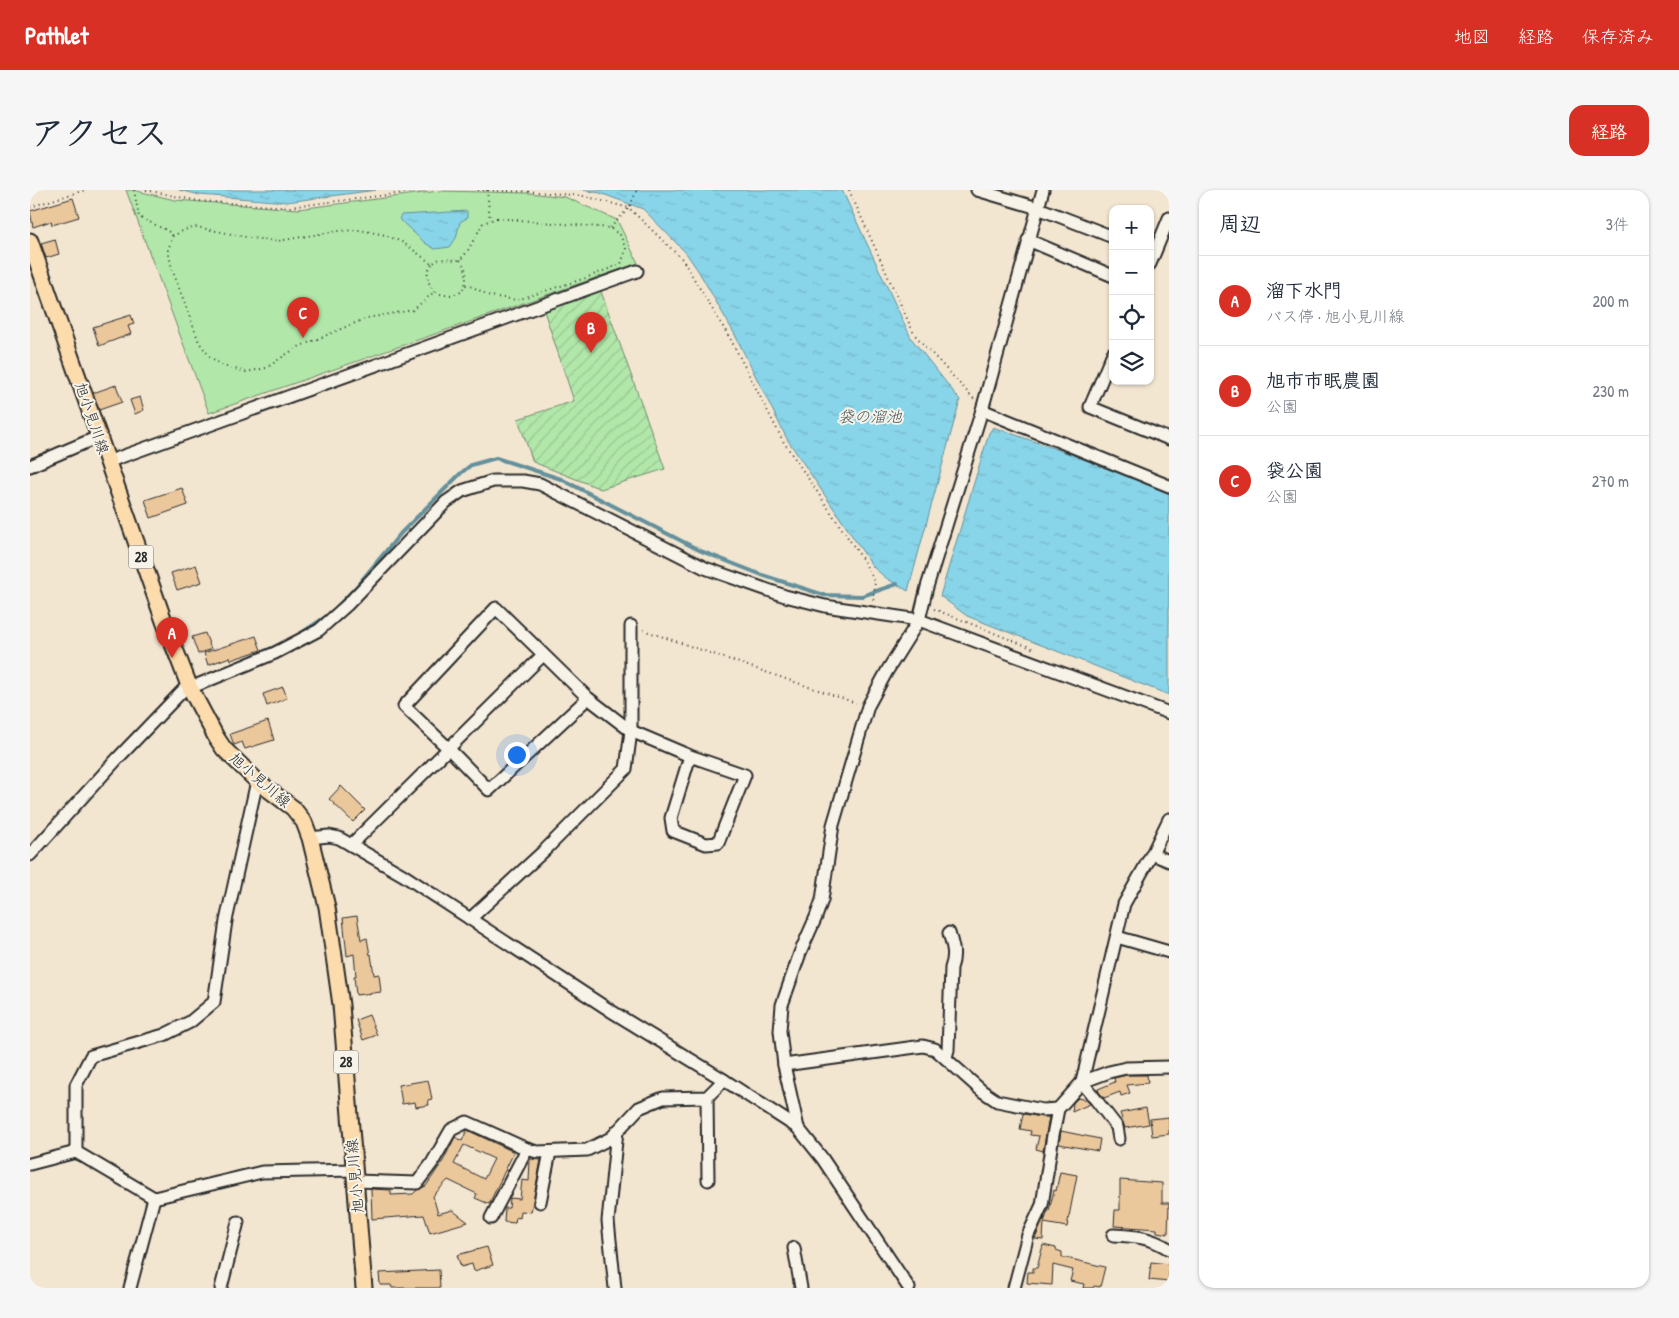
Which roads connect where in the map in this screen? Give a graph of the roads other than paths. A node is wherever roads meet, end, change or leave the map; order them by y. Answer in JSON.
{"nodes":[{"id":1,"x":977,"y":190,"type":"edge"},
{"id":2,"x":1043,"y":190,"type":"edge"},
{"id":3,"x":1038,"y":208,"type":"junction"},
{"id":4,"x":1169,"y":218,"type":"edge"},
{"id":5,"x":1109,"y":235,"type":"edge"},
{"id":6,"x":1028,"y":240,"type":"junction"},
{"id":7,"x":30,"y":241,"type":"edge"},
{"id":8,"x":1154,"y":254,"type":"edge"},
{"id":9,"x":637,"y":270,"type":"dead end"},
{"id":10,"x":1109,"y":274,"type":"edge"},
{"id":11,"x":1109,"y":362,"type":"edge"},
{"id":12,"x":982,"y":410,"type":"junction"},
{"id":13,"x":98,"y":438,"type":"junction"},
{"id":14,"x":1169,"y":440,"type":"edge"},
{"id":15,"x":107,"y":462,"type":"junction"},
{"id":16,"x":30,"y":466,"type":"edge"},
{"id":17,"x":1169,"y":486,"type":"edge"},
{"id":18,"x":919,"y":620,"type":"junction"},
{"id":19,"x":631,"y":626,"type":"road end"},
{"id":20,"x":544,"y":655,"type":"junction"},
{"id":21,"x":190,"y":686,"type":"junction"},
{"id":22,"x":588,"y":698,"type":"junction"},
{"id":23,"x":1169,"y":713,"type":"edge"},
{"id":24,"x":631,"y":731,"type":"junction"},
{"id":25,"x":448,"y":748,"type":"junction"},
{"id":26,"x":690,"y":756,"type":"junction"},
{"id":27,"x":257,"y":781,"type":"junction"},
{"id":28,"x":1169,"y":819,"type":"edge"},
{"id":29,"x":310,"y":838,"type":"junction"},
{"id":30,"x":351,"y":845,"type":"junction"},
{"id":31,"x":1152,"y":854,"type":"junction"},
{"id":32,"x":30,"y":855,"type":"edge"},
{"id":33,"x":1169,"y":861,"type":"edge"},
{"id":34,"x":470,"y":919,"type":"junction"},
{"id":35,"x":949,"y":933,"type":"dead end"},
{"id":36,"x":1117,"y":936,"type":"junction"},
{"id":37,"x":1169,"y":952,"type":"edge"},
{"id":38,"x":946,"y":1057,"type":"junction"},
{"id":39,"x":784,"y":1066,"type":"junction"},
{"id":40,"x":1169,"y":1067,"type":"edge"},
{"id":41,"x":724,"y":1080,"type":"junction"},
{"id":42,"x":1082,"y":1082,"type":"junction"},
{"id":43,"x":707,"y":1097,"type":"junction"},
{"id":44,"x":1058,"y":1109,"type":"junction"},
{"id":45,"x":798,"y":1128,"type":"junction"},
{"id":46,"x":617,"y":1131,"type":"junction"},
{"id":47,"x":1119,"y":1139,"type":"dead end"},
{"id":48,"x":527,"y":1149,"type":"junction"},
{"id":49,"x":76,"y":1152,"type":"junction"},
{"id":50,"x":550,"y":1152,"type":"junction"},
{"id":51,"x":30,"y":1164,"type":"edge"},
{"id":52,"x":355,"y":1176,"type":"junction"},
{"id":53,"x":708,"y":1180,"type":"dead end"},
{"id":54,"x":154,"y":1198,"type":"junction"},
{"id":55,"x":540,"y":1202,"type":"dead end"},
{"id":56,"x":490,"y":1218,"type":"dead end"},
{"id":57,"x":238,"y":1222,"type":"dead end"},
{"id":58,"x":1113,"y":1235,"type":"dead end"},
{"id":59,"x":794,"y":1248,"type":"dead end"},
{"id":60,"x":1169,"y":1249,"type":"edge"},
{"id":61,"x":130,"y":1288,"type":"edge"},
{"id":62,"x":221,"y":1288,"type":"edge"},
{"id":63,"x":364,"y":1288,"type":"edge"},
{"id":64,"x":615,"y":1288,"type":"edge"},
{"id":65,"x":801,"y":1288,"type":"edge"},
{"id":66,"x":909,"y":1288,"type":"edge"},
{"id":67,"x":1014,"y":1288,"type":"edge"}],
"edges":[{"from":1,"to":3,"type":"street"},
{"from":2,"to":3,"type":"street"},
{"from":3,"to":5,"type":"street"},
{"from":3,"to":6,"type":"street"},
{"from":4,"to":8,"type":"street"},
{"from":6,"to":10,"type":"street"},
{"from":6,"to":12,"type":"street"},
{"from":7,"to":13,"type":"main road","name":"旭小見川線","number":"28"},
{"from":9,"to":15,"type":"street"},
{"from":11,"to":14,"type":"street"},
{"from":12,"to":17,"type":"street"},
{"from":12,"to":18,"type":"street"},
{"from":13,"to":15,"type":"main road","name":"旭小見川線","number":"28"},
{"from":13,"to":16,"type":"street"},
{"from":15,"to":21,"type":"main road","name":"旭小見川線","number":"28"},
{"from":18,"to":21,"type":"street"},
{"from":18,"to":23,"type":"street"},
{"from":18,"to":39,"type":"street"},
{"from":19,"to":24,"type":"street"},
{"from":20,"to":22,"type":"street"},
{"from":20,"to":25,"type":"street"},
{"from":20,"to":25,"type":"street"},
{"from":21,"to":27,"type":"main road","name":"旭小見川線","number":"28"},
{"from":21,"to":32,"type":"street"},
{"from":22,"to":24,"type":"street"},
{"from":22,"to":25,"type":"street"},
{"from":24,"to":26,"type":"street"},
{"from":24,"to":34,"type":"street"},
{"from":25,"to":30,"type":"street"},
{"from":26,"to":26,"type":"street"},
{"from":27,"to":29,"type":"main road","name":"旭小見川線","number":"28"},
{"from":27,"to":49,"type":"street"},
{"from":28,"to":31,"type":"street"},
{"from":29,"to":30,"type":"street"},
{"from":29,"to":52,"type":"main road","name":"旭小見川線","number":"28"},
{"from":30,"to":34,"type":"street"},
{"from":31,"to":33,"type":"street"},
{"from":31,"to":36,"type":"street"},
{"from":34,"to":41,"type":"street"},
{"from":35,"to":38,"type":"street"},
{"from":36,"to":37,"type":"street"},
{"from":36,"to":42,"type":"street"},
{"from":38,"to":39,"type":"street"},
{"from":38,"to":44,"type":"street"},
{"from":39,"to":45,"type":"street"},
{"from":40,"to":42,"type":"street"},
{"from":41,"to":43,"type":"street"},
{"from":41,"to":45,"type":"street"},
{"from":42,"to":44,"type":"street"},
{"from":42,"to":47,"type":"street"},
{"from":43,"to":46,"type":"street"},
{"from":43,"to":53,"type":"street"},
{"from":44,"to":67,"type":"street"},
{"from":45,"to":66,"type":"street"},
{"from":46,"to":50,"type":"street"},
{"from":46,"to":64,"type":"street"},
{"from":48,"to":50,"type":"street"},
{"from":48,"to":52,"type":"street"},
{"from":48,"to":56,"type":"street"},
{"from":49,"to":51,"type":"street"},
{"from":49,"to":54,"type":"street"},
{"from":50,"to":55,"type":"street"},
{"from":52,"to":54,"type":"street"},
{"from":52,"to":63,"type":"main road","name":"旭小見川線","number":"28"},
{"from":54,"to":61,"type":"street"},
{"from":57,"to":62,"type":"street"},
{"from":58,"to":60,"type":"street"},
{"from":59,"to":65,"type":"street"}]}
